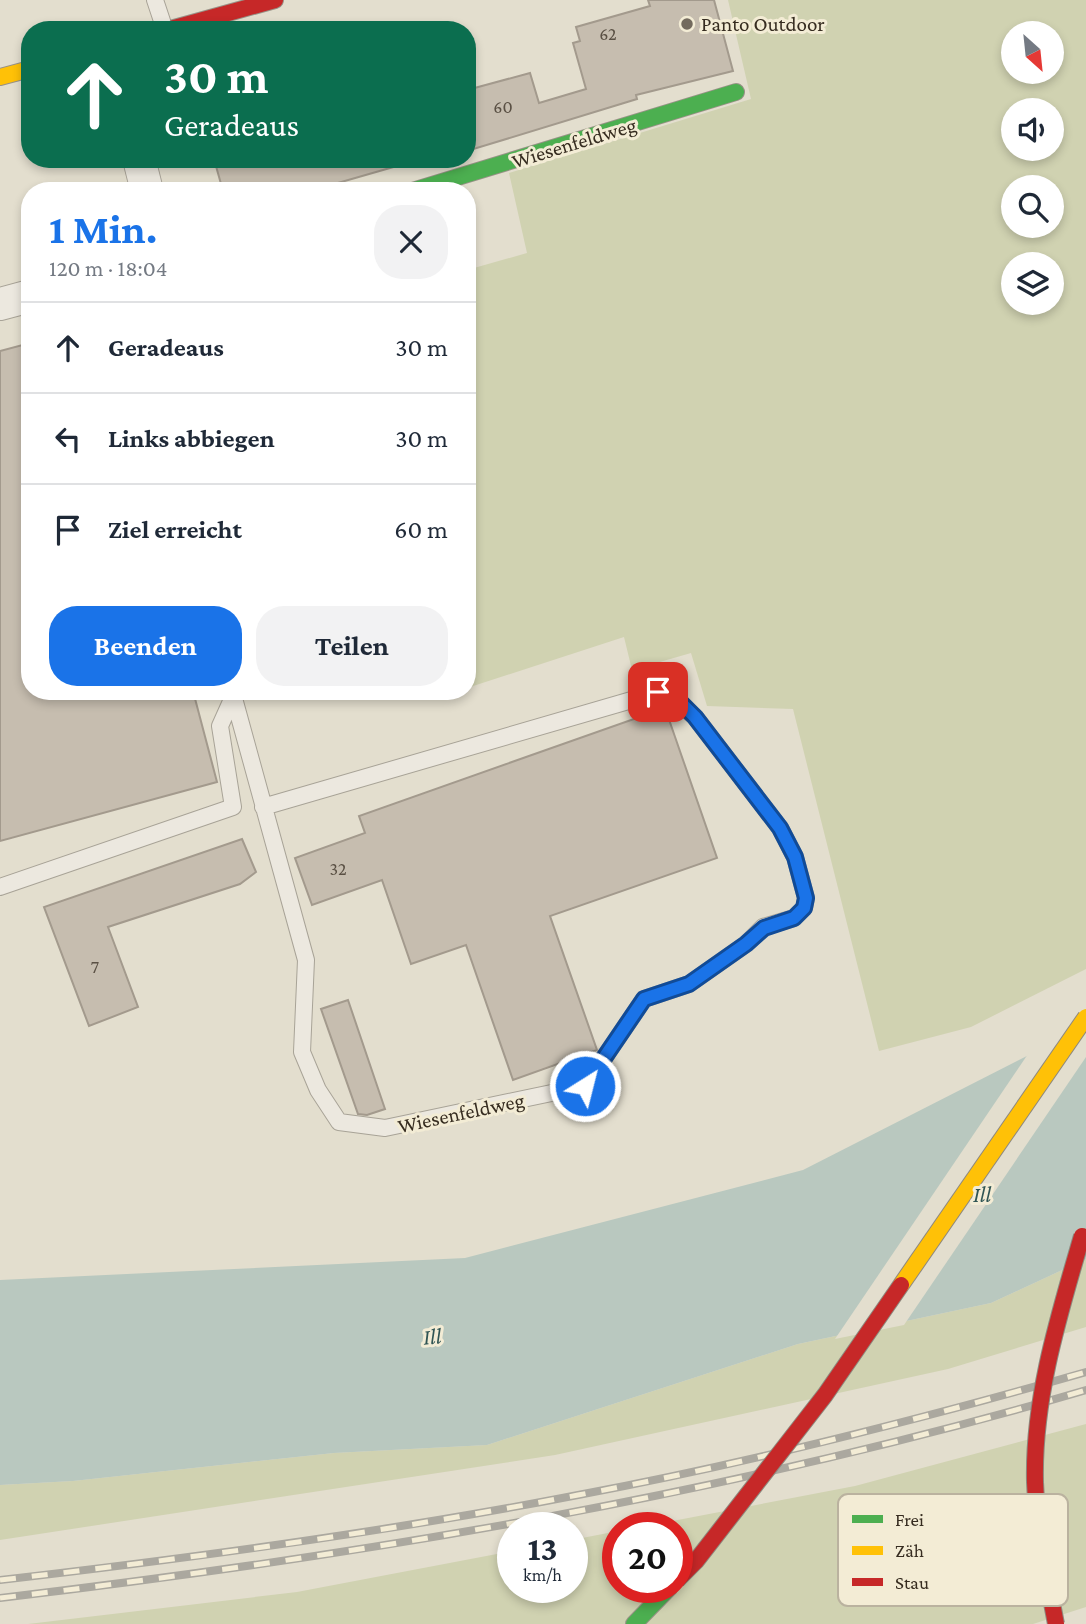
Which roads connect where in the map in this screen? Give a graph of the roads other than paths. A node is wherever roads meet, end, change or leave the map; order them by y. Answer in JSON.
{"nodes":[{"id":1,"x":155,"y":0,"type":"edge"},
{"id":2,"x":275,"y":0,"type":"edge"},
{"id":3,"x":163,"y":21,"type":"edge"},
{"id":4,"x":182,"y":21,"type":"edge"},
{"id":5,"x":21,"y":71,"type":"edge"},
{"id":6,"x":0,"y":77,"type":"edge"},
{"id":7,"x":736,"y":92,"type":"dead end"},
{"id":8,"x":441,"y":182,"type":"edge"},
{"id":9,"x":21,"y":298,"type":"edge"},
{"id":10,"x":0,"y":304,"type":"edge"},
{"id":11,"x":230,"y":700,"type":"edge"},
{"id":12,"x":235,"y":700,"type":"edge"},
{"id":13,"x":262,"y":807,"type":"junction"},
{"id":14,"x":0,"y":887,"type":"edge"},
{"id":15,"x":1086,"y":1017,"type":"edge"},
{"id":16,"x":1086,"y":1227,"type":"edge"},
{"id":17,"x":1038,"y":1494,"type":"edge"},
{"id":18,"x":693,"y":1564,"type":"edge"},
{"id":19,"x":654,"y":1603,"type":"edge"},
{"id":20,"x":1053,"y":1606,"type":"edge"},
{"id":21,"x":634,"y":1624,"type":"edge"},
{"id":22,"x":1056,"y":1624,"type":"edge"}],
"edges":[{"from":1,"to":3,"type":"lane"},
{"from":2,"to":4,"type":"main road"},
{"from":5,"to":6,"type":"main road"},
{"from":7,"to":8,"type":"main road","name":"Wiesenfeldweg"},
{"from":9,"to":10,"type":"street"},
{"from":11,"to":14,"type":"lane"},
{"from":12,"to":13,"type":"lane","name":"Wiesenfeldweg"},
{"from":13,"to":13,"type":"lane","name":"Wiesenfeldweg"},
{"from":15,"to":18,"type":"main road","bridge":true},
{"from":16,"to":17,"type":"main road","bridge":true},
{"from":19,"to":21,"type":"main road"},
{"from":20,"to":22,"type":"main road","bridge":true}]}
